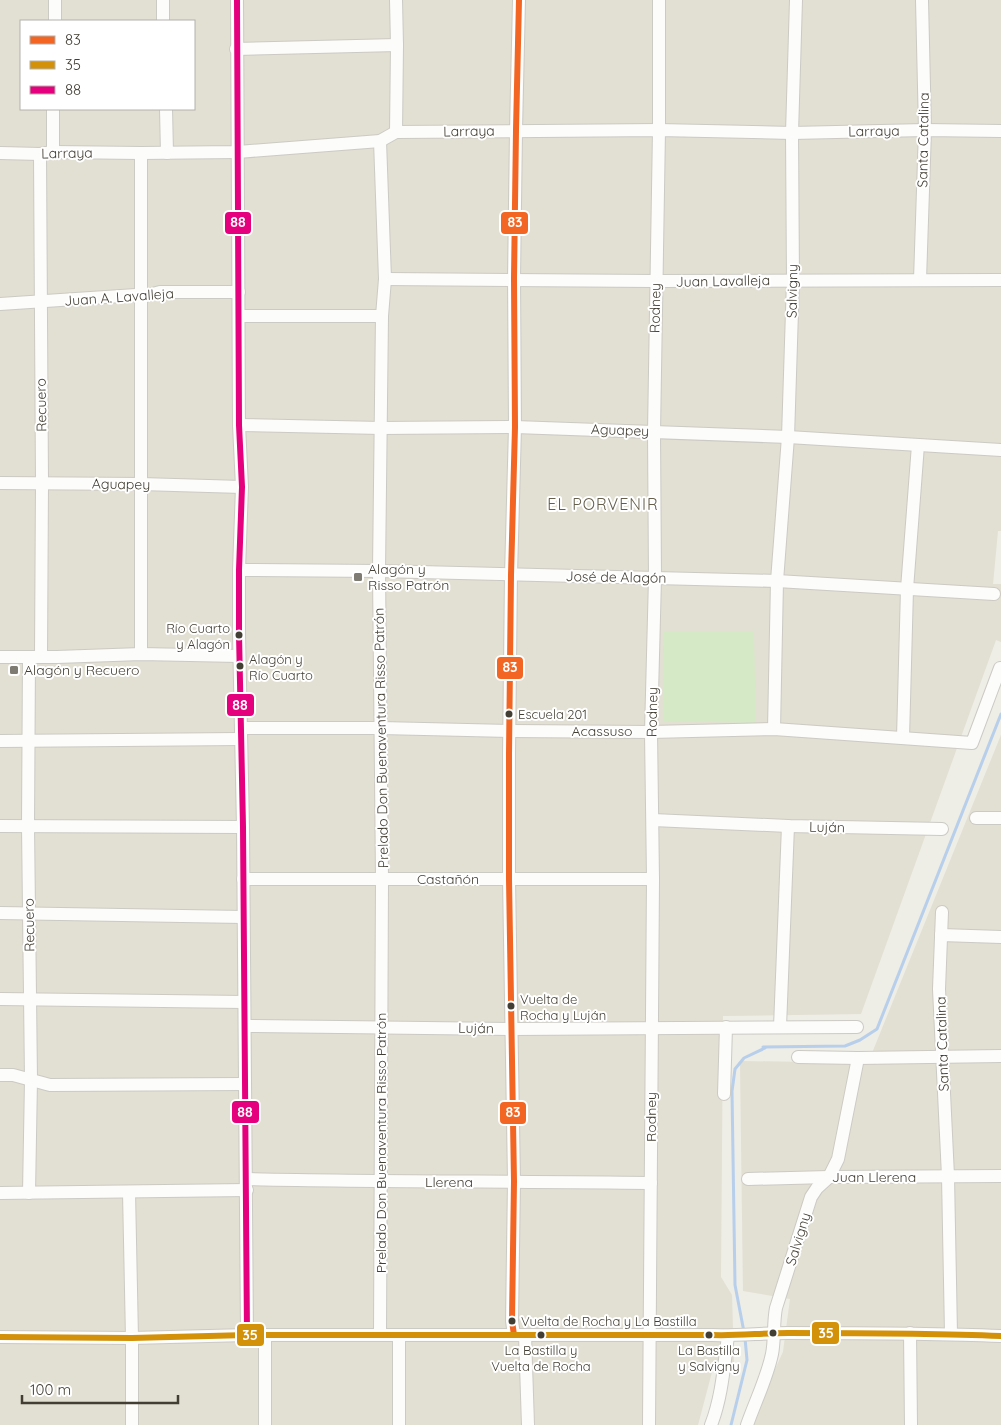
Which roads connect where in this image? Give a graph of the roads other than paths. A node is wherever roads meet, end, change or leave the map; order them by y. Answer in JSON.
{"nodes":[{"id":1,"x":55,"y":0,"type":"edge"},
{"id":2,"x":163,"y":0,"type":"edge"},
{"id":3,"x":237,"y":0,"type":"edge"},
{"id":4,"x":396,"y":0,"type":"edge"},
{"id":5,"x":519,"y":0,"type":"edge"},
{"id":6,"x":659,"y":0,"type":"edge"},
{"id":7,"x":796,"y":0,"type":"edge"},
{"id":8,"x":922,"y":0,"type":"edge"},
{"id":9,"x":55,"y":20,"type":"edge"},
{"id":10,"x":164,"y":20,"type":"edge"},
{"id":11,"x":397,"y":44,"type":"junction"},
{"id":12,"x":236,"y":49,"type":"junction"},
{"id":13,"x":54,"y":110,"type":"edge"},
{"id":14,"x":166,"y":110,"type":"edge"},
{"id":15,"x":516,"y":130,"type":"junction"},
{"id":16,"x":659,"y":130,"type":"junction"},
{"id":17,"x":925,"y":130,"type":"junction"},
{"id":18,"x":1001,"y":131,"type":"edge"},
{"id":19,"x":396,"y":132,"type":"junction"},
{"id":20,"x":792,"y":133,"type":"junction"},
{"id":21,"x":380,"y":141,"type":"junction"},
{"id":22,"x":53,"y":152,"type":"junction"},
{"id":23,"x":238,"y":152,"type":"junction"},
{"id":24,"x":0,"y":153,"type":"edge"},
{"id":25,"x":141,"y":153,"type":"junction"},
{"id":26,"x":167,"y":153,"type":"junction"},
{"id":27,"x":40,"y":154,"type":"junction"},
{"id":28,"x":385,"y":279,"type":"junction"},
{"id":29,"x":514,"y":279,"type":"junction"},
{"id":30,"x":793,"y":280,"type":"junction"},
{"id":31,"x":920,"y":280,"type":"junction"},
{"id":32,"x":1001,"y":280,"type":"edge"},
{"id":33,"x":656,"y":282,"type":"junction"},
{"id":34,"x":239,"y":292,"type":"junction"},
{"id":35,"x":140,"y":297,"type":"junction"},
{"id":36,"x":40,"y":302,"type":"junction"},
{"id":37,"x":0,"y":304,"type":"edge"},
{"id":38,"x":239,"y":316,"type":"junction"},
{"id":39,"x":382,"y":316,"type":"junction"},
{"id":40,"x":239,"y":425,"type":"junction"},
{"id":41,"x":515,"y":427,"type":"junction"},
{"id":42,"x":381,"y":428,"type":"junction"},
{"id":43,"x":654,"y":432,"type":"junction"},
{"id":44,"x":788,"y":436,"type":"junction"},
{"id":45,"x":918,"y":445,"type":"junction"},
{"id":46,"x":1001,"y":450,"type":"edge"},
{"id":47,"x":0,"y":483,"type":"edge"},
{"id":48,"x":42,"y":483,"type":"junction"},
{"id":49,"x":141,"y":484,"type":"junction"},
{"id":50,"x":242,"y":487,"type":"junction"},
{"id":51,"x":239,"y":570,"type":"junction"},
{"id":52,"x":379,"y":571,"type":"junction"},
{"id":53,"x":511,"y":575,"type":"junction"},
{"id":54,"x":655,"y":578,"type":"junction"},
{"id":55,"x":777,"y":582,"type":"junction"},
{"id":56,"x":907,"y":589,"type":"junction"},
{"id":57,"x":994,"y":594,"type":"dead end"},
{"id":58,"x":141,"y":654,"type":"junction"},
{"id":59,"x":240,"y":656,"type":"junction"},
{"id":60,"x":0,"y":657,"type":"edge"},
{"id":61,"x":35,"y":657,"type":"junction"},
{"id":62,"x":1000,"y":668,"type":"dead end"},
{"id":63,"x":380,"y":728,"type":"junction"},
{"id":64,"x":774,"y":729,"type":"junction"},
{"id":65,"x":510,"y":731,"type":"junction"},
{"id":66,"x":651,"y":732,"type":"junction"},
{"id":67,"x":241,"y":733,"type":"junction"},
{"id":68,"x":903,"y":738,"type":"junction"},
{"id":69,"x":0,"y":741,"type":"edge"},
{"id":70,"x":28,"y":741,"type":"junction"},
{"id":71,"x":976,"y":818,"type":"dead end"},
{"id":72,"x":1001,"y":818,"type":"edge"},
{"id":73,"x":652,"y":820,"type":"junction"},
{"id":74,"x":0,"y":826,"type":"edge"},
{"id":75,"x":28,"y":826,"type":"junction"},
{"id":76,"x":788,"y":826,"type":"junction"},
{"id":77,"x":243,"y":827,"type":"junction"},
{"id":78,"x":942,"y":829,"type":"dead end"},
{"id":79,"x":243,"y":879,"type":"junction"},
{"id":80,"x":382,"y":879,"type":"junction"},
{"id":81,"x":509,"y":879,"type":"junction"},
{"id":82,"x":653,"y":879,"type":"junction"},
{"id":83,"x":942,"y":912,"type":"dead end"},
{"id":84,"x":0,"y":913,"type":"edge"},
{"id":85,"x":28,"y":913,"type":"junction"},
{"id":86,"x":243,"y":917,"type":"junction"},
{"id":87,"x":941,"y":935,"type":"junction"},
{"id":88,"x":1001,"y":937,"type":"edge"},
{"id":89,"x":0,"y":999,"type":"edge"},
{"id":90,"x":30,"y":1000,"type":"junction"},
{"id":91,"x":244,"y":1002,"type":"junction"},
{"id":92,"x":245,"y":1026,"type":"junction"},
{"id":93,"x":381,"y":1027,"type":"junction"},
{"id":94,"x":652,"y":1027,"type":"junction"},
{"id":95,"x":726,"y":1027,"type":"junction"},
{"id":96,"x":780,"y":1027,"type":"junction"},
{"id":97,"x":858,"y":1027,"type":"dead end"},
{"id":98,"x":512,"y":1029,"type":"junction"},
{"id":99,"x":942,"y":1056,"type":"junction"},
{"id":100,"x":1001,"y":1056,"type":"edge"},
{"id":101,"x":798,"y":1057,"type":"dead end"},
{"id":102,"x":858,"y":1058,"type":"junction"},
{"id":103,"x":0,"y":1075,"type":"edge"},
{"id":104,"x":31,"y":1080,"type":"junction"},
{"id":105,"x":245,"y":1084,"type":"junction"},
{"id":106,"x":724,"y":1094,"type":"dead end"},
{"id":107,"x":948,"y":1176,"type":"junction"},
{"id":108,"x":1001,"y":1176,"type":"edge"},
{"id":109,"x":829,"y":1177,"type":"junction"},
{"id":110,"x":748,"y":1179,"type":"dead end"},
{"id":111,"x":514,"y":1181,"type":"junction"},
{"id":112,"x":380,"y":1182,"type":"junction"},
{"id":113,"x":651,"y":1183,"type":"junction"},
{"id":114,"x":246,"y":1184,"type":"junction"},
{"id":115,"x":129,"y":1192,"type":"junction"},
{"id":116,"x":0,"y":1193,"type":"edge"},
{"id":117,"x":29,"y":1193,"type":"junction"},
{"id":118,"x":775,"y":1333,"type":"junction"},
{"id":119,"x":910,"y":1333,"type":"junction"},
{"id":120,"x":951,"y":1334,"type":"junction"},
{"id":121,"x":248,"y":1335,"type":"junction"},
{"id":122,"x":265,"y":1335,"type":"junction"},
{"id":123,"x":380,"y":1335,"type":"junction"},
{"id":124,"x":399,"y":1335,"type":"junction"},
{"id":125,"x":520,"y":1335,"type":"junction"},
{"id":126,"x":650,"y":1335,"type":"junction"},
{"id":127,"x":728,"y":1336,"type":"junction"},
{"id":128,"x":1001,"y":1336,"type":"edge"},
{"id":129,"x":0,"y":1337,"type":"edge"},
{"id":130,"x":132,"y":1338,"type":"junction"},
{"id":131,"x":132,"y":1425,"type":"edge"},
{"id":132,"x":265,"y":1425,"type":"edge"},
{"id":133,"x":399,"y":1425,"type":"edge"},
{"id":134,"x":528,"y":1425,"type":"edge"},
{"id":135,"x":650,"y":1425,"type":"edge"},
{"id":136,"x":711,"y":1425,"type":"edge"},
{"id":137,"x":747,"y":1425,"type":"edge"},
{"id":138,"x":912,"y":1425,"type":"edge"}],
"edges":[{"from":1,"to":9,"type":"street"},
{"from":2,"to":10,"type":"street"},
{"from":3,"to":12,"type":"street"},
{"from":4,"to":11,"type":"street"},
{"from":5,"to":15,"type":"street"},
{"from":6,"to":16,"type":"street","name":"Rodney"},
{"from":7,"to":20,"type":"street","name":"Salvigny"},
{"from":8,"to":17,"type":"street","name":"Santa Catalina"},
{"from":11,"to":12,"type":"street"},
{"from":11,"to":19,"type":"street"},
{"from":12,"to":23,"type":"street"},
{"from":13,"to":22,"type":"street"},
{"from":14,"to":26,"type":"street"},
{"from":15,"to":16,"type":"street","name":"Larraya"},
{"from":15,"to":19,"type":"street","name":"Larraya"},
{"from":15,"to":29,"type":"street"},
{"from":16,"to":20,"type":"street","name":"Larraya"},
{"from":16,"to":33,"type":"street","name":"Rodney"},
{"from":17,"to":18,"type":"street","name":"Larraya"},
{"from":17,"to":20,"type":"street","name":"Larraya"},
{"from":17,"to":31,"type":"street","name":"Santa Catalina"},
{"from":19,"to":21,"type":"street","name":"Larraya"},
{"from":20,"to":30,"type":"street","name":"Salvigny"},
{"from":21,"to":23,"type":"street","name":"Larraya"},
{"from":21,"to":28,"type":"street","name":"Prelado Don Buenaventura Risso Patrón"},
{"from":22,"to":25,"type":"street","name":"Larraya"},
{"from":22,"to":27,"type":"street","name":"Larraya"},
{"from":23,"to":26,"type":"street","name":"Larraya"},
{"from":23,"to":34,"type":"street"},
{"from":24,"to":27,"type":"street","name":"Larraya"},
{"from":25,"to":26,"type":"street","name":"Larraya"},
{"from":25,"to":35,"type":"street"},
{"from":27,"to":36,"type":"street","name":"Recuero"},
{"from":28,"to":29,"type":"street","name":"Juan Lavalleja"},
{"from":28,"to":39,"type":"street","name":"Prelado Don Buenaventura Risso Patrón"},
{"from":29,"to":33,"type":"street","name":"Juan Lavalleja"},
{"from":29,"to":41,"type":"street"},
{"from":30,"to":31,"type":"street","name":"Juan Lavalleja"},
{"from":30,"to":33,"type":"street","name":"Juan Lavalleja"},
{"from":30,"to":44,"type":"street","name":"Salvigny"},
{"from":31,"to":32,"type":"street","name":"Juan Lavalleja"},
{"from":33,"to":43,"type":"street","name":"Rodney"},
{"from":34,"to":35,"type":"street","name":"Juan A. Lavalleja"},
{"from":34,"to":38,"type":"street"},
{"from":35,"to":36,"type":"street","name":"Juan A. Lavalleja"},
{"from":35,"to":49,"type":"street"},
{"from":36,"to":37,"type":"street","name":"Juan A. Lavalleja"},
{"from":36,"to":48,"type":"street","name":"Recuero"},
{"from":38,"to":39,"type":"street"},
{"from":38,"to":40,"type":"street"},
{"from":39,"to":42,"type":"street","name":"Prelado Don Buenaventura Risso Patrón"},
{"from":40,"to":42,"type":"street","name":"Aguapey"},
{"from":40,"to":50,"type":"street"},
{"from":41,"to":42,"type":"street","name":"Aguapey"},
{"from":41,"to":43,"type":"street","name":"Aguapey"},
{"from":41,"to":53,"type":"street"},
{"from":42,"to":52,"type":"street","name":"Prelado Don Buenaventura Risso Patrón"},
{"from":43,"to":44,"type":"street","name":"Aguapey"},
{"from":43,"to":54,"type":"street","name":"Rodney"},
{"from":44,"to":45,"type":"street","name":"Aguapey"},
{"from":44,"to":55,"type":"street","name":"Salvigny"},
{"from":45,"to":46,"type":"street","name":"Aguapey"},
{"from":45,"to":56,"type":"street"},
{"from":47,"to":48,"type":"street","name":"Aguapey"},
{"from":48,"to":49,"type":"street","name":"Aguapey"},
{"from":48,"to":61,"type":"street","name":"Recuero"},
{"from":49,"to":50,"type":"street","name":"Aguapey"},
{"from":49,"to":58,"type":"street"},
{"from":50,"to":51,"type":"street"},
{"from":51,"to":52,"type":"street","name":"José de Alagón"},
{"from":51,"to":59,"type":"street"},
{"from":52,"to":53,"type":"street","name":"José de Alagón"},
{"from":52,"to":63,"type":"street","name":"Prelado Don Buenaventura Risso Patrón"},
{"from":53,"to":54,"type":"street","name":"José de Alagón"},
{"from":53,"to":65,"type":"street"},
{"from":54,"to":55,"type":"street","name":"José de Alagón"},
{"from":54,"to":66,"type":"street","name":"Rodney"},
{"from":55,"to":56,"type":"street","name":"José de Alagón"},
{"from":55,"to":64,"type":"street","name":"Salvigny"},
{"from":56,"to":57,"type":"street","name":"José de Alagón"},
{"from":56,"to":68,"type":"street"},
{"from":58,"to":59,"type":"street"},
{"from":58,"to":61,"type":"street"},
{"from":59,"to":67,"type":"street"},
{"from":60,"to":61,"type":"street"},
{"from":61,"to":70,"type":"street","name":"Recuero"},
{"from":62,"to":68,"type":"street","name":"Acassuso"},
{"from":63,"to":65,"type":"street","name":"Acassuso"},
{"from":63,"to":67,"type":"street","name":"Acassuso"},
{"from":63,"to":80,"type":"street","name":"Prelado Don Buenaventura Risso Patrón"},
{"from":64,"to":66,"type":"street","name":"Acassuso"},
{"from":64,"to":68,"type":"street","name":"Acassuso"},
{"from":65,"to":66,"type":"street","name":"Acassuso"},
{"from":65,"to":81,"type":"street"},
{"from":66,"to":73,"type":"street","name":"Rodney"},
{"from":67,"to":70,"type":"street","name":"Acassuso"},
{"from":67,"to":77,"type":"street"},
{"from":69,"to":70,"type":"street","name":"Acassuso"},
{"from":70,"to":75,"type":"street","name":"Recuero"},
{"from":71,"to":72,"type":"street"},
{"from":73,"to":76,"type":"street","name":"Luján"},
{"from":73,"to":82,"type":"street","name":"Rodney"},
{"from":74,"to":75,"type":"street"},
{"from":75,"to":77,"type":"street"},
{"from":75,"to":85,"type":"street","name":"Recuero"},
{"from":76,"to":78,"type":"street","name":"Luján"},
{"from":76,"to":96,"type":"street"},
{"from":77,"to":79,"type":"street"},
{"from":79,"to":80,"type":"street","name":"Castañón"},
{"from":79,"to":86,"type":"street"},
{"from":80,"to":81,"type":"street","name":"Castañón"},
{"from":80,"to":93,"type":"street","name":"Prelado Don Buenaventura Risso Patrón"},
{"from":81,"to":82,"type":"street","name":"Castañón"},
{"from":81,"to":98,"type":"street"},
{"from":82,"to":94,"type":"street","name":"Rodney"},
{"from":83,"to":87,"type":"street","name":"Santa Catalina"},
{"from":84,"to":85,"type":"street"},
{"from":85,"to":86,"type":"street"},
{"from":85,"to":90,"type":"street","name":"Recuero"},
{"from":86,"to":91,"type":"street"},
{"from":87,"to":88,"type":"street"},
{"from":87,"to":99,"type":"street","name":"Santa Catalina"},
{"from":89,"to":90,"type":"street"},
{"from":90,"to":91,"type":"street"},
{"from":90,"to":104,"type":"street","name":"Recuero"},
{"from":91,"to":92,"type":"street"},
{"from":92,"to":93,"type":"street","name":"Luján"},
{"from":92,"to":105,"type":"street"},
{"from":93,"to":98,"type":"street","name":"Luján"},
{"from":93,"to":112,"type":"street","name":"Prelado Don Buenaventura Risso Patrón"},
{"from":94,"to":95,"type":"street","name":"Luján"},
{"from":94,"to":98,"type":"street","name":"Luján"},
{"from":94,"to":113,"type":"street","name":"Rodney"},
{"from":95,"to":96,"type":"street","name":"Luján"},
{"from":95,"to":106,"type":"street"},
{"from":96,"to":97,"type":"street","name":"Luján"},
{"from":98,"to":111,"type":"street"},
{"from":99,"to":100,"type":"street"},
{"from":99,"to":102,"type":"street"},
{"from":99,"to":107,"type":"street","name":"Santa Catalina"},
{"from":101,"to":102,"type":"street"},
{"from":102,"to":109,"type":"street","name":"Salvigny"},
{"from":103,"to":104,"type":"street"},
{"from":104,"to":105,"type":"street"},
{"from":104,"to":117,"type":"street","name":"Recuero"},
{"from":105,"to":114,"type":"street"},
{"from":107,"to":108,"type":"street","name":"Juan Llerena"},
{"from":107,"to":109,"type":"street","name":"Juan Llerena"},
{"from":107,"to":120,"type":"street","name":"Santa Catalina"},
{"from":109,"to":110,"type":"street","name":"Juan Llerena"},
{"from":109,"to":118,"type":"street","name":"Salvigny"},
{"from":111,"to":112,"type":"street","name":"Llerena"},
{"from":111,"to":113,"type":"street","name":"Llerena"},
{"from":111,"to":125,"type":"street"},
{"from":112,"to":114,"type":"street","name":"Llerena"},
{"from":112,"to":123,"type":"street","name":"Prelado Don Buenaventura Risso Patrón"},
{"from":113,"to":126,"type":"street","name":"Rodney"},
{"from":114,"to":115,"type":"street","name":"Llerena"},
{"from":114,"to":121,"type":"street"},
{"from":115,"to":117,"type":"street","name":"Llerena"},
{"from":115,"to":130,"type":"street"},
{"from":116,"to":117,"type":"street","name":"Llerena"},
{"from":118,"to":119,"type":"street"},
{"from":118,"to":127,"type":"street"},
{"from":118,"to":137,"type":"street","name":"Salvigny"},
{"from":119,"to":120,"type":"street"},
{"from":119,"to":138,"type":"street"},
{"from":120,"to":128,"type":"street"},
{"from":121,"to":122,"type":"street"},
{"from":121,"to":130,"type":"street"},
{"from":122,"to":123,"type":"street"},
{"from":122,"to":132,"type":"street"},
{"from":123,"to":124,"type":"street"},
{"from":124,"to":125,"type":"street"},
{"from":124,"to":133,"type":"street"},
{"from":125,"to":126,"type":"street"},
{"from":125,"to":134,"type":"street"},
{"from":126,"to":127,"type":"street"},
{"from":126,"to":135,"type":"street","name":"Rodney"},
{"from":127,"to":136,"type":"street"},
{"from":129,"to":130,"type":"street"},
{"from":130,"to":131,"type":"street"}]}
